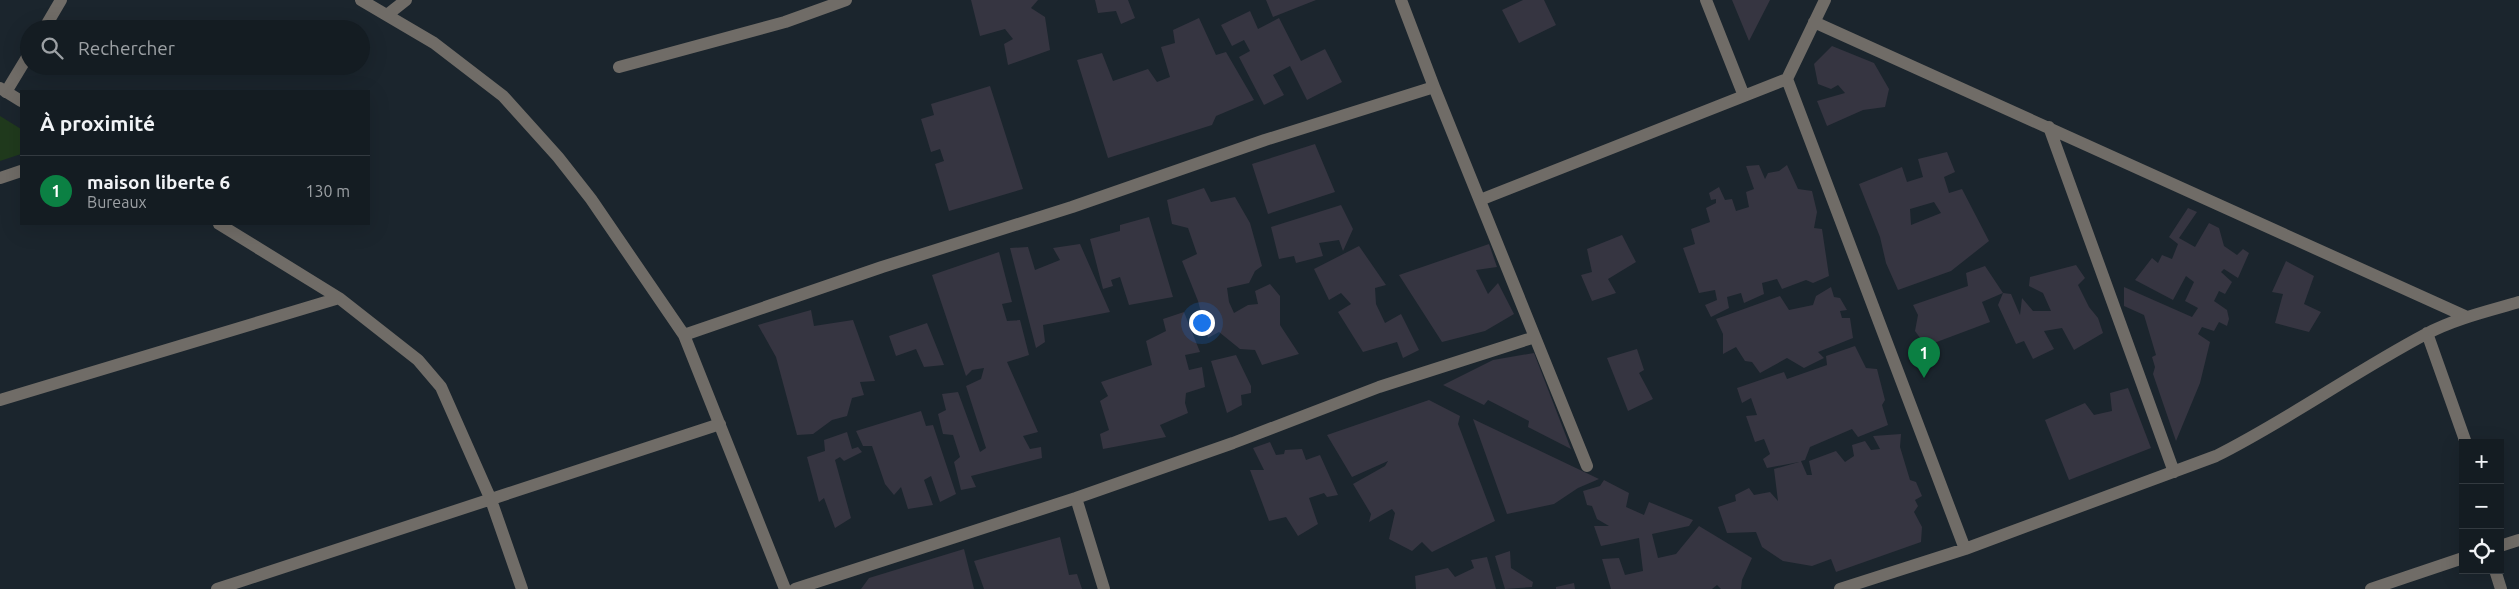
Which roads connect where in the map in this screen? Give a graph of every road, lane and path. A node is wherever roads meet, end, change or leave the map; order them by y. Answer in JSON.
{"nodes":[{"id":1,"x":61,"y":0,"type":"edge"},
{"id":2,"x":361,"y":0,"type":"edge"},
{"id":3,"x":406,"y":0,"type":"edge"},
{"id":4,"x":846,"y":0,"type":"edge"},
{"id":5,"x":1401,"y":0,"type":"edge"},
{"id":6,"x":1706,"y":0,"type":"edge"},
{"id":7,"x":1825,"y":0,"type":"edge"},
{"id":8,"x":388,"y":14,"type":"junction"},
{"id":9,"x":49,"y":20,"type":"edge"},
{"id":10,"x":1814,"y":22,"type":"junction"},
{"id":11,"x":20,"y":66,"type":"edge"},
{"id":12,"x":619,"y":67,"type":"dead end"},
{"id":13,"x":1787,"y":79,"type":"junction"},
{"id":14,"x":1434,"y":87,"type":"junction"},
{"id":15,"x":3,"y":90,"type":"edge"},
{"id":16,"x":1744,"y":96,"type":"junction"},
{"id":17,"x":20,"y":100,"type":"edge"},
{"id":18,"x":2049,"y":127,"type":"junction"},
{"id":19,"x":20,"y":171,"type":"edge"},
{"id":20,"x":0,"y":178,"type":"edge"},
{"id":21,"x":1480,"y":200,"type":"junction"},
{"id":22,"x":221,"y":225,"type":"edge"},
{"id":23,"x":339,"y":298,"type":"junction"},
{"id":24,"x":2519,"y":302,"type":"edge"},
{"id":25,"x":2466,"y":318,"type":"junction"},
{"id":26,"x":2427,"y":333,"type":"junction"},
{"id":27,"x":684,"y":335,"type":"junction"},
{"id":28,"x":1535,"y":337,"type":"junction"},
{"id":29,"x":0,"y":400,"type":"edge"},
{"id":30,"x":720,"y":424,"type":"junction"},
{"id":31,"x":2465,"y":439,"type":"edge"},
{"id":32,"x":1587,"y":466,"type":"dead end"},
{"id":33,"x":2174,"y":472,"type":"junction"},
{"id":34,"x":1076,"y":498,"type":"junction"},
{"id":35,"x":491,"y":500,"type":"junction"},
{"id":36,"x":2519,"y":540,"type":"edge"},
{"id":37,"x":2504,"y":545,"type":"edge"},
{"id":38,"x":1965,"y":550,"type":"junction"},
{"id":39,"x":2459,"y":559,"type":"edge"},
{"id":40,"x":2496,"y":574,"type":"edge"},
{"id":41,"x":216,"y":589,"type":"edge"},
{"id":42,"x":522,"y":589,"type":"edge"},
{"id":43,"x":785,"y":589,"type":"edge"},
{"id":44,"x":795,"y":589,"type":"edge"},
{"id":45,"x":1104,"y":589,"type":"edge"},
{"id":46,"x":1840,"y":589,"type":"edge"},
{"id":47,"x":2371,"y":589,"type":"edge"},
{"id":48,"x":2501,"y":589,"type":"edge"}],
"edges":[{"from":1,"to":9,"type":"street"},
{"from":2,"to":8,"type":"street"},
{"from":3,"to":8,"type":"street"},
{"from":4,"to":12,"type":"street"},
{"from":5,"to":14,"type":"street"},
{"from":6,"to":16,"type":"street"},
{"from":7,"to":10,"type":"street"},
{"from":8,"to":27,"type":"street"},
{"from":10,"to":13,"type":"street"},
{"from":10,"to":18,"type":"street"},
{"from":11,"to":15,"type":"street"},
{"from":13,"to":16,"type":"street"},
{"from":13,"to":38,"type":"street"},
{"from":14,"to":21,"type":"street"},
{"from":14,"to":27,"type":"street"},
{"from":15,"to":17,"type":"street"},
{"from":16,"to":21,"type":"street"},
{"from":18,"to":25,"type":"street"},
{"from":18,"to":33,"type":"street"},
{"from":19,"to":20,"type":"street"},
{"from":21,"to":28,"type":"street"},
{"from":22,"to":23,"type":"street"},
{"from":23,"to":29,"type":"street"},
{"from":23,"to":35,"type":"street"},
{"from":24,"to":25,"type":"street"},
{"from":25,"to":26,"type":"street"},
{"from":26,"to":31,"type":"street"},
{"from":26,"to":33,"type":"street"},
{"from":27,"to":30,"type":"street"},
{"from":28,"to":32,"type":"street"},
{"from":28,"to":34,"type":"street"},
{"from":30,"to":35,"type":"street"},
{"from":30,"to":43,"type":"street"},
{"from":33,"to":38,"type":"street"},
{"from":34,"to":44,"type":"street"},
{"from":34,"to":45,"type":"street"},
{"from":35,"to":41,"type":"street"},
{"from":35,"to":42,"type":"street"},
{"from":36,"to":37,"type":"street"},
{"from":38,"to":46,"type":"street"},
{"from":39,"to":47,"type":"street"},
{"from":40,"to":48,"type":"street"}]}
